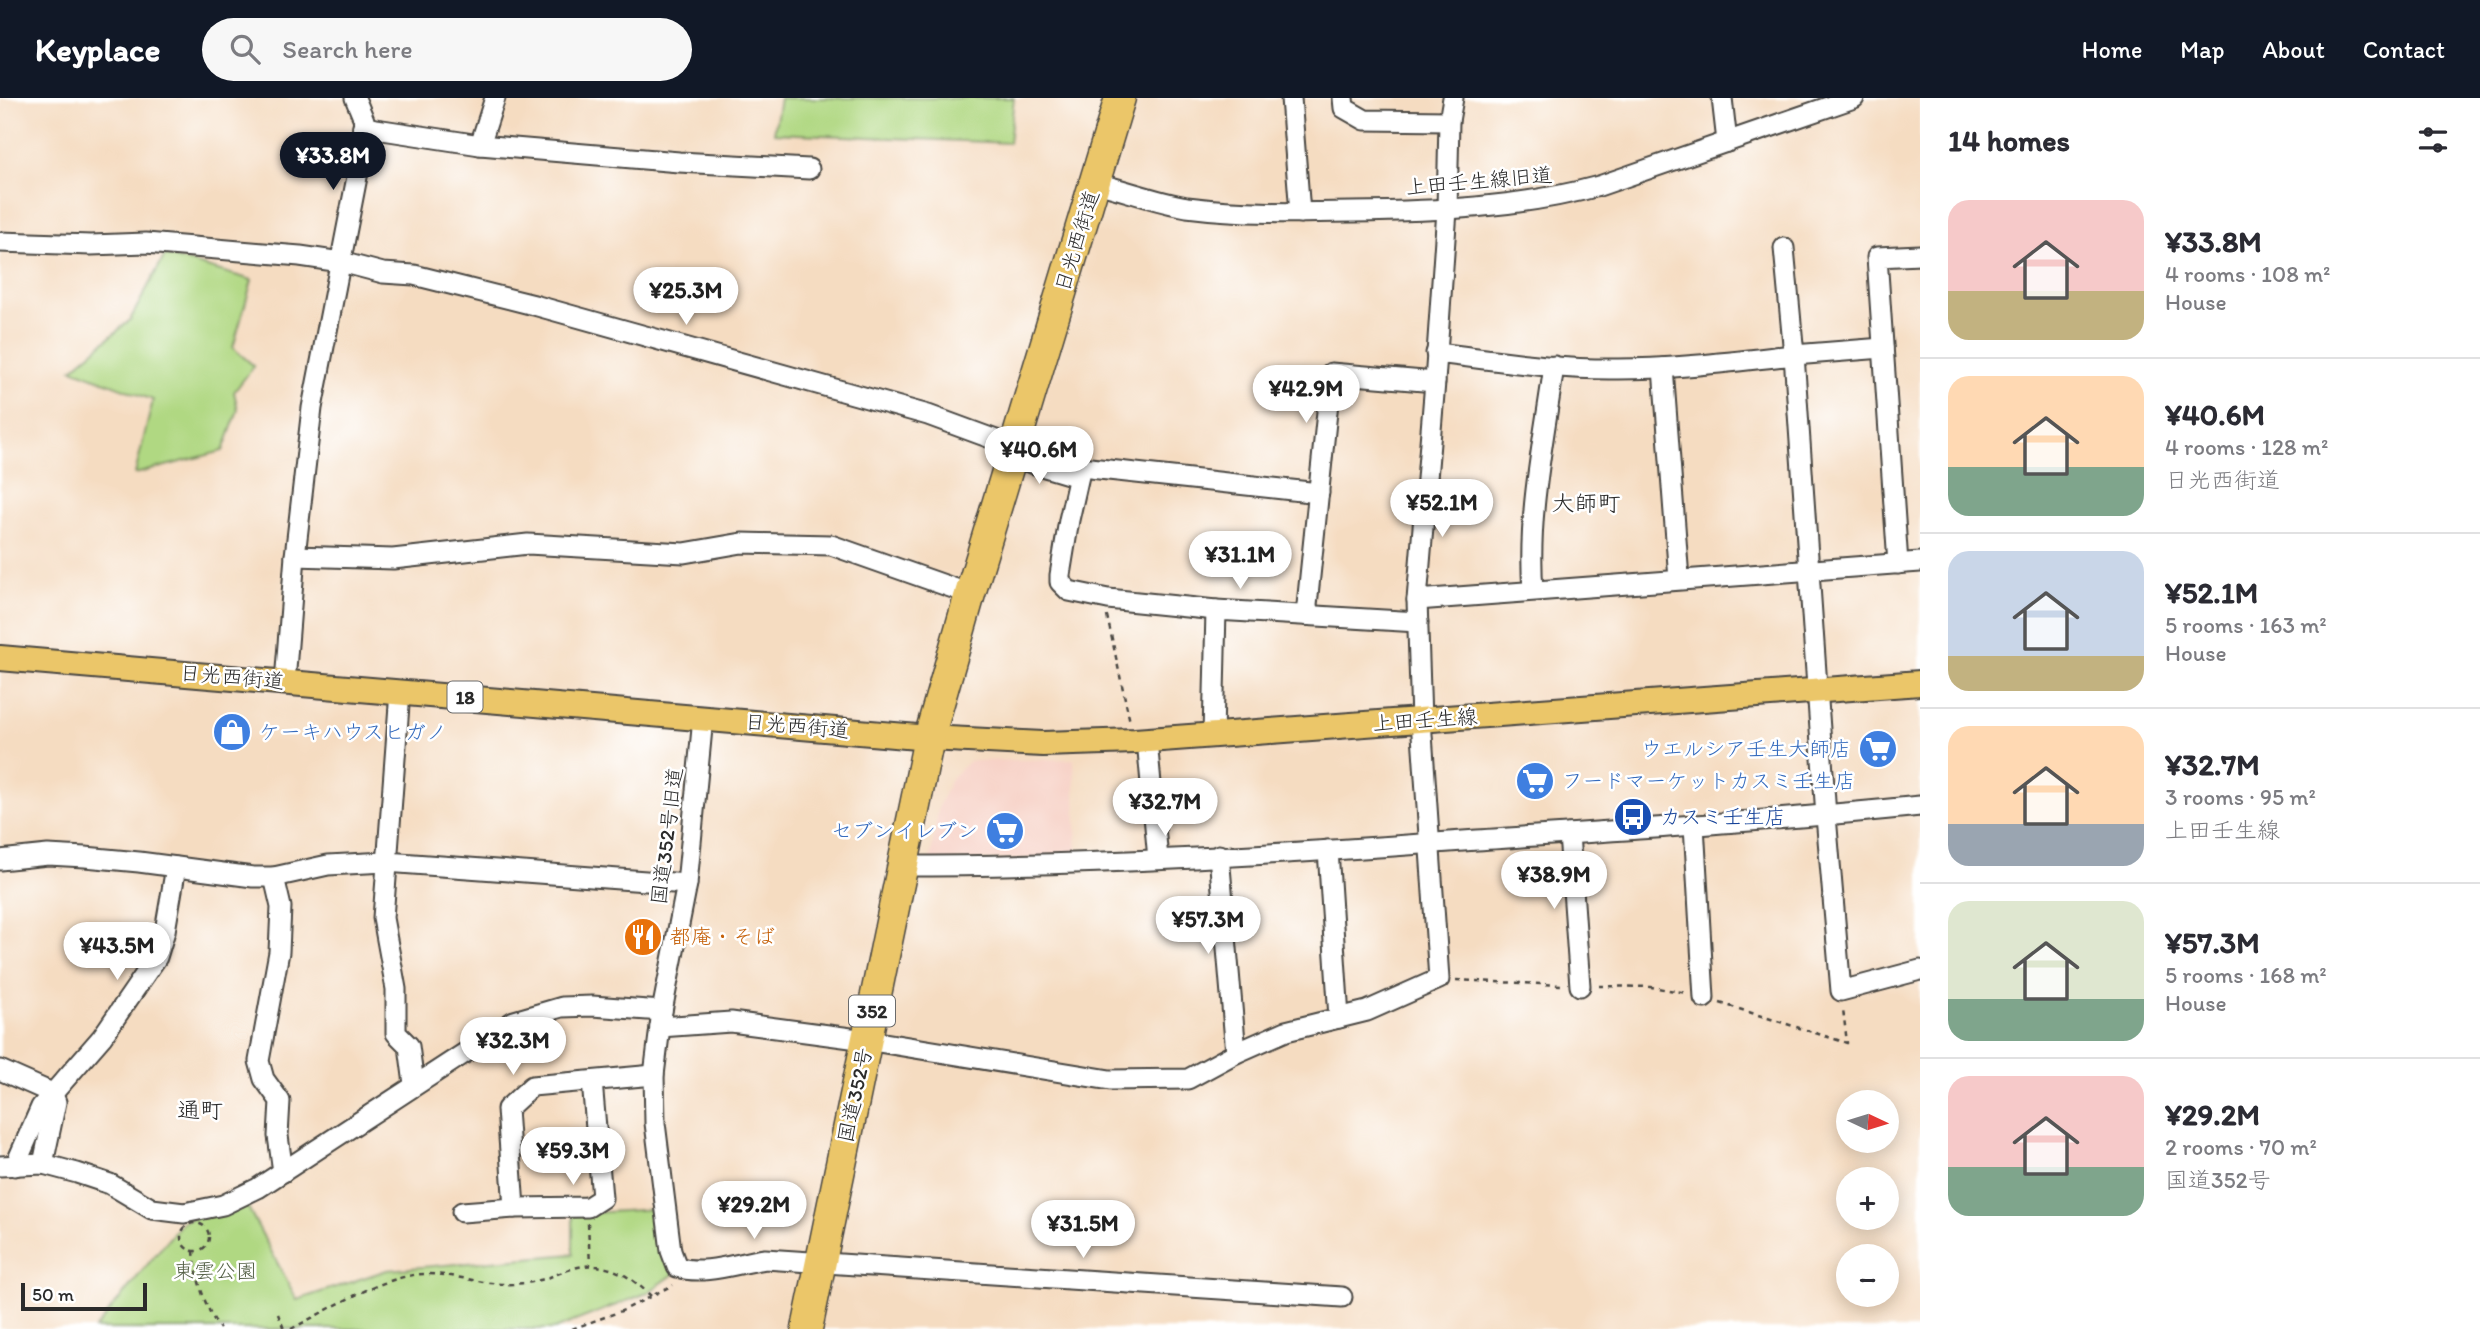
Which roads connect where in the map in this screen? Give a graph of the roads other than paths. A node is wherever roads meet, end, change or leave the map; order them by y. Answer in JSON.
{"nodes":[{"id":1,"x":355,"y":98,"type":"edge"},
{"id":2,"x":495,"y":98,"type":"edge"},
{"id":3,"x":1120,"y":98,"type":"edge"},
{"id":4,"x":1291,"y":98,"type":"edge"},
{"id":5,"x":1343,"y":98,"type":"edge"},
{"id":6,"x":1453,"y":98,"type":"edge"},
{"id":7,"x":1722,"y":98,"type":"edge"},
{"id":8,"x":1846,"y":99,"type":"edge"},
{"id":9,"x":1449,"y":121,"type":"junction"},
{"id":10,"x":363,"y":127,"type":"junction"},
{"id":11,"x":1727,"y":142,"type":"junction"},
{"id":12,"x":480,"y":145,"type":"junction"},
{"id":13,"x":809,"y":169,"type":"dead end"},
{"id":14,"x":1095,"y":183,"type":"junction"},
{"id":15,"x":1447,"y":210,"type":"junction"},
{"id":16,"x":1300,"y":213,"type":"junction"},
{"id":17,"x":0,"y":242,"type":"edge"},
{"id":18,"x":1784,"y":248,"type":"dead end"},
{"id":19,"x":1920,"y":255,"type":"edge"},
{"id":20,"x":341,"y":262,"type":"junction"},
{"id":21,"x":1883,"y":348,"type":"junction"},
{"id":22,"x":1436,"y":354,"type":"junction"},
{"id":23,"x":1794,"y":355,"type":"junction"},
{"id":24,"x":1554,"y":366,"type":"junction"},
{"id":25,"x":1663,"y":368,"type":"junction"},
{"id":26,"x":1435,"y":382,"type":"junction"},
{"id":27,"x":1013,"y":452,"type":"junction"},
{"id":28,"x":1078,"y":477,"type":"junction"},
{"id":29,"x":1319,"y":493,"type":"junction"},
{"id":30,"x":295,"y":556,"type":"junction"},
{"id":31,"x":1920,"y":562,"type":"edge"},
{"id":32,"x":1898,"y":564,"type":"junction"},
{"id":33,"x":1808,"y":569,"type":"junction"},
{"id":34,"x":1679,"y":579,"type":"junction"},
{"id":35,"x":1533,"y":590,"type":"junction"},
{"id":36,"x":970,"y":594,"type":"junction"},
{"id":37,"x":1417,"y":600,"type":"junction"},
{"id":38,"x":1216,"y":610,"type":"junction"},
{"id":39,"x":1307,"y":615,"type":"junction"},
{"id":40,"x":1418,"y":622,"type":"junction"},
{"id":41,"x":0,"y":658,"type":"edge"},
{"id":42,"x":285,"y":682,"type":"junction"},
{"id":43,"x":1920,"y":683,"type":"edge"},
{"id":44,"x":1818,"y":691,"type":"junction"},
{"id":45,"x":400,"y":692,"type":"junction"},
{"id":46,"x":703,"y":718,"type":"junction"},
{"id":47,"x":1421,"y":720,"type":"junction"},
{"id":48,"x":1213,"y":735,"type":"junction"},
{"id":49,"x":929,"y":738,"type":"junction"},
{"id":50,"x":1141,"y":741,"type":"junction"},
{"id":51,"x":1920,"y":806,"type":"edge"},
{"id":52,"x":1826,"y":816,"type":"junction"},
{"id":53,"x":1695,"y":825,"type":"junction"},
{"id":54,"x":1569,"y":834,"type":"junction"},
{"id":55,"x":1429,"y":844,"type":"junction"},
{"id":56,"x":1328,"y":850,"type":"junction"},
{"id":57,"x":1219,"y":855,"type":"junction"},
{"id":58,"x":1158,"y":859,"type":"junction"},
{"id":59,"x":0,"y":860,"type":"edge"},
{"id":60,"x":386,"y":862,"type":"junction"},
{"id":61,"x":902,"y":866,"type":"junction"},
{"id":62,"x":176,"y":867,"type":"junction"},
{"id":63,"x":274,"y":877,"type":"junction"},
{"id":64,"x":687,"y":884,"type":"junction"},
{"id":65,"x":1920,"y":970,"type":"edge"},
{"id":66,"x":1580,"y":986,"type":"road end"},
{"id":67,"x":1704,"y":998,"type":"road end"},
{"id":68,"x":1339,"y":1018,"type":"junction"},
{"id":69,"x":661,"y":1019,"type":"junction"},
{"id":70,"x":866,"y":1040,"type":"junction"},
{"id":71,"x":1236,"y":1053,"type":"junction"},
{"id":72,"x":0,"y":1070,"type":"edge"},
{"id":73,"x":654,"y":1075,"type":"junction"},
{"id":74,"x":592,"y":1081,"type":"junction"},
{"id":75,"x":414,"y":1084,"type":"junction"},
{"id":76,"x":52,"y":1093,"type":"junction"},
{"id":77,"x":43,"y":1164,"type":"junction"},
{"id":78,"x":7,"y":1166,"type":"edge"},
{"id":79,"x":283,"y":1172,"type":"junction"},
{"id":80,"x":514,"y":1208,"type":"junction"},
{"id":81,"x":462,"y":1212,"type":"dead end"},
{"id":82,"x":818,"y":1274,"type":"junction"},
{"id":83,"x":1342,"y":1297,"type":"dead end"},
{"id":84,"x":807,"y":1329,"type":"edge"}],
"edges":[{"from":1,"to":10,"type":"street"},
{"from":2,"to":12,"type":"street"},
{"from":3,"to":14,"type":"highway","name":"日光西街道","number":"352"},
{"from":4,"to":16,"type":"street"},
{"from":5,"to":9,"type":"street"},
{"from":6,"to":9,"type":"street"},
{"from":7,"to":11,"type":"street"},
{"from":8,"to":11,"type":"street","name":"上田壬生線旧道"},
{"from":9,"to":15,"type":"street"},
{"from":10,"to":12,"type":"street"},
{"from":10,"to":20,"type":"street"},
{"from":11,"to":15,"type":"street","name":"上田壬生線旧道"},
{"from":12,"to":13,"type":"street"},
{"from":14,"to":16,"type":"street","name":"上田壬生線旧道"},
{"from":14,"to":27,"type":"highway","name":"日光西街道","number":"352"},
{"from":15,"to":16,"type":"street","name":"上田壬生線旧道"},
{"from":15,"to":22,"type":"street"},
{"from":17,"to":20,"type":"street"},
{"from":18,"to":23,"type":"street"},
{"from":19,"to":21,"type":"street"},
{"from":20,"to":27,"type":"street"},
{"from":20,"to":30,"type":"street"},
{"from":21,"to":23,"type":"street"},
{"from":21,"to":32,"type":"street"},
{"from":22,"to":24,"type":"street"},
{"from":22,"to":26,"type":"street"},
{"from":23,"to":25,"type":"street"},
{"from":23,"to":33,"type":"street"},
{"from":24,"to":25,"type":"street"},
{"from":24,"to":35,"type":"street"},
{"from":25,"to":34,"type":"street"},
{"from":26,"to":29,"type":"street"},
{"from":26,"to":37,"type":"street"},
{"from":27,"to":28,"type":"street"},
{"from":27,"to":36,"type":"highway","name":"日光西街道","number":"352"},
{"from":28,"to":29,"type":"street"},
{"from":28,"to":38,"type":"street"},
{"from":29,"to":39,"type":"street"},
{"from":30,"to":36,"type":"street"},
{"from":30,"to":42,"type":"street"},
{"from":31,"to":32,"type":"street"},
{"from":32,"to":33,"type":"street"},
{"from":33,"to":34,"type":"street"},
{"from":33,"to":44,"type":"street"},
{"from":34,"to":35,"type":"street"},
{"from":35,"to":37,"type":"street"},
{"from":36,"to":49,"type":"highway","name":"日光西街道","number":"352"},
{"from":37,"to":40,"type":"street"},
{"from":38,"to":39,"type":"street"},
{"from":38,"to":48,"type":"street"},
{"from":39,"to":40,"type":"street"},
{"from":40,"to":47,"type":"street"},
{"from":41,"to":42,"type":"main road","name":"日光西街道","number":"18"},
{"from":42,"to":45,"type":"main road","name":"日光西街道","number":"18"},
{"from":43,"to":44,"type":"main road","name":"上田壬生線"},
{"from":44,"to":47,"type":"main road","name":"上田壬生線"},
{"from":44,"to":52,"type":"street"},
{"from":45,"to":46,"type":"main road","name":"日光西街道","number":"18"},
{"from":45,"to":60,"type":"street"},
{"from":46,"to":49,"type":"main road","name":"日光西街道","number":"18"},
{"from":46,"to":64,"type":"street","name":"国道352号旧道"},
{"from":47,"to":48,"type":"main road","name":"上田壬生線"},
{"from":47,"to":55,"type":"street"},
{"from":48,"to":50,"type":"main road","name":"上田壬生線"},
{"from":49,"to":50,"type":"main road","name":"上田壬生線"},
{"from":49,"to":61,"type":"highway","name":"国道352号","number":"352"},
{"from":50,"to":58,"type":"street"},
{"from":51,"to":52,"type":"street"},
{"from":52,"to":53,"type":"street"},
{"from":52,"to":65,"type":"street"},
{"from":53,"to":54,"type":"street"},
{"from":53,"to":67,"type":"street"},
{"from":54,"to":55,"type":"street"},
{"from":54,"to":66,"type":"street"},
{"from":55,"to":56,"type":"street"},
{"from":55,"to":68,"type":"street"},
{"from":56,"to":57,"type":"street"},
{"from":56,"to":68,"type":"street"},
{"from":57,"to":58,"type":"street"},
{"from":57,"to":71,"type":"street"},
{"from":58,"to":61,"type":"street"},
{"from":59,"to":62,"type":"street"},
{"from":60,"to":63,"type":"street"},
{"from":60,"to":64,"type":"street"},
{"from":60,"to":75,"type":"street"},
{"from":61,"to":70,"type":"highway","name":"国道352号","number":"352"},
{"from":62,"to":63,"type":"street"},
{"from":62,"to":76,"type":"street"},
{"from":63,"to":79,"type":"street"},
{"from":64,"to":69,"type":"street","name":"国道352号旧道"},
{"from":68,"to":71,"type":"street"},
{"from":69,"to":70,"type":"street"},
{"from":69,"to":73,"type":"street","name":"国道352号旧道"},
{"from":69,"to":75,"type":"street"},
{"from":70,"to":71,"type":"street"},
{"from":70,"to":82,"type":"highway","name":"国道352号","number":"352"},
{"from":72,"to":76,"type":"street"},
{"from":73,"to":74,"type":"street"},
{"from":73,"to":82,"type":"street","name":"国道352号旧道"},
{"from":74,"to":80,"type":"street"},
{"from":74,"to":80,"type":"street"},
{"from":75,"to":79,"type":"street"},
{"from":76,"to":77,"type":"street"},
{"from":76,"to":78,"type":"street"},
{"from":77,"to":78,"type":"street"},
{"from":77,"to":79,"type":"street"},
{"from":80,"to":81,"type":"street"},
{"from":82,"to":83,"type":"street"},
{"from":82,"to":84,"type":"highway","name":"国道352号","number":"352"}]}
